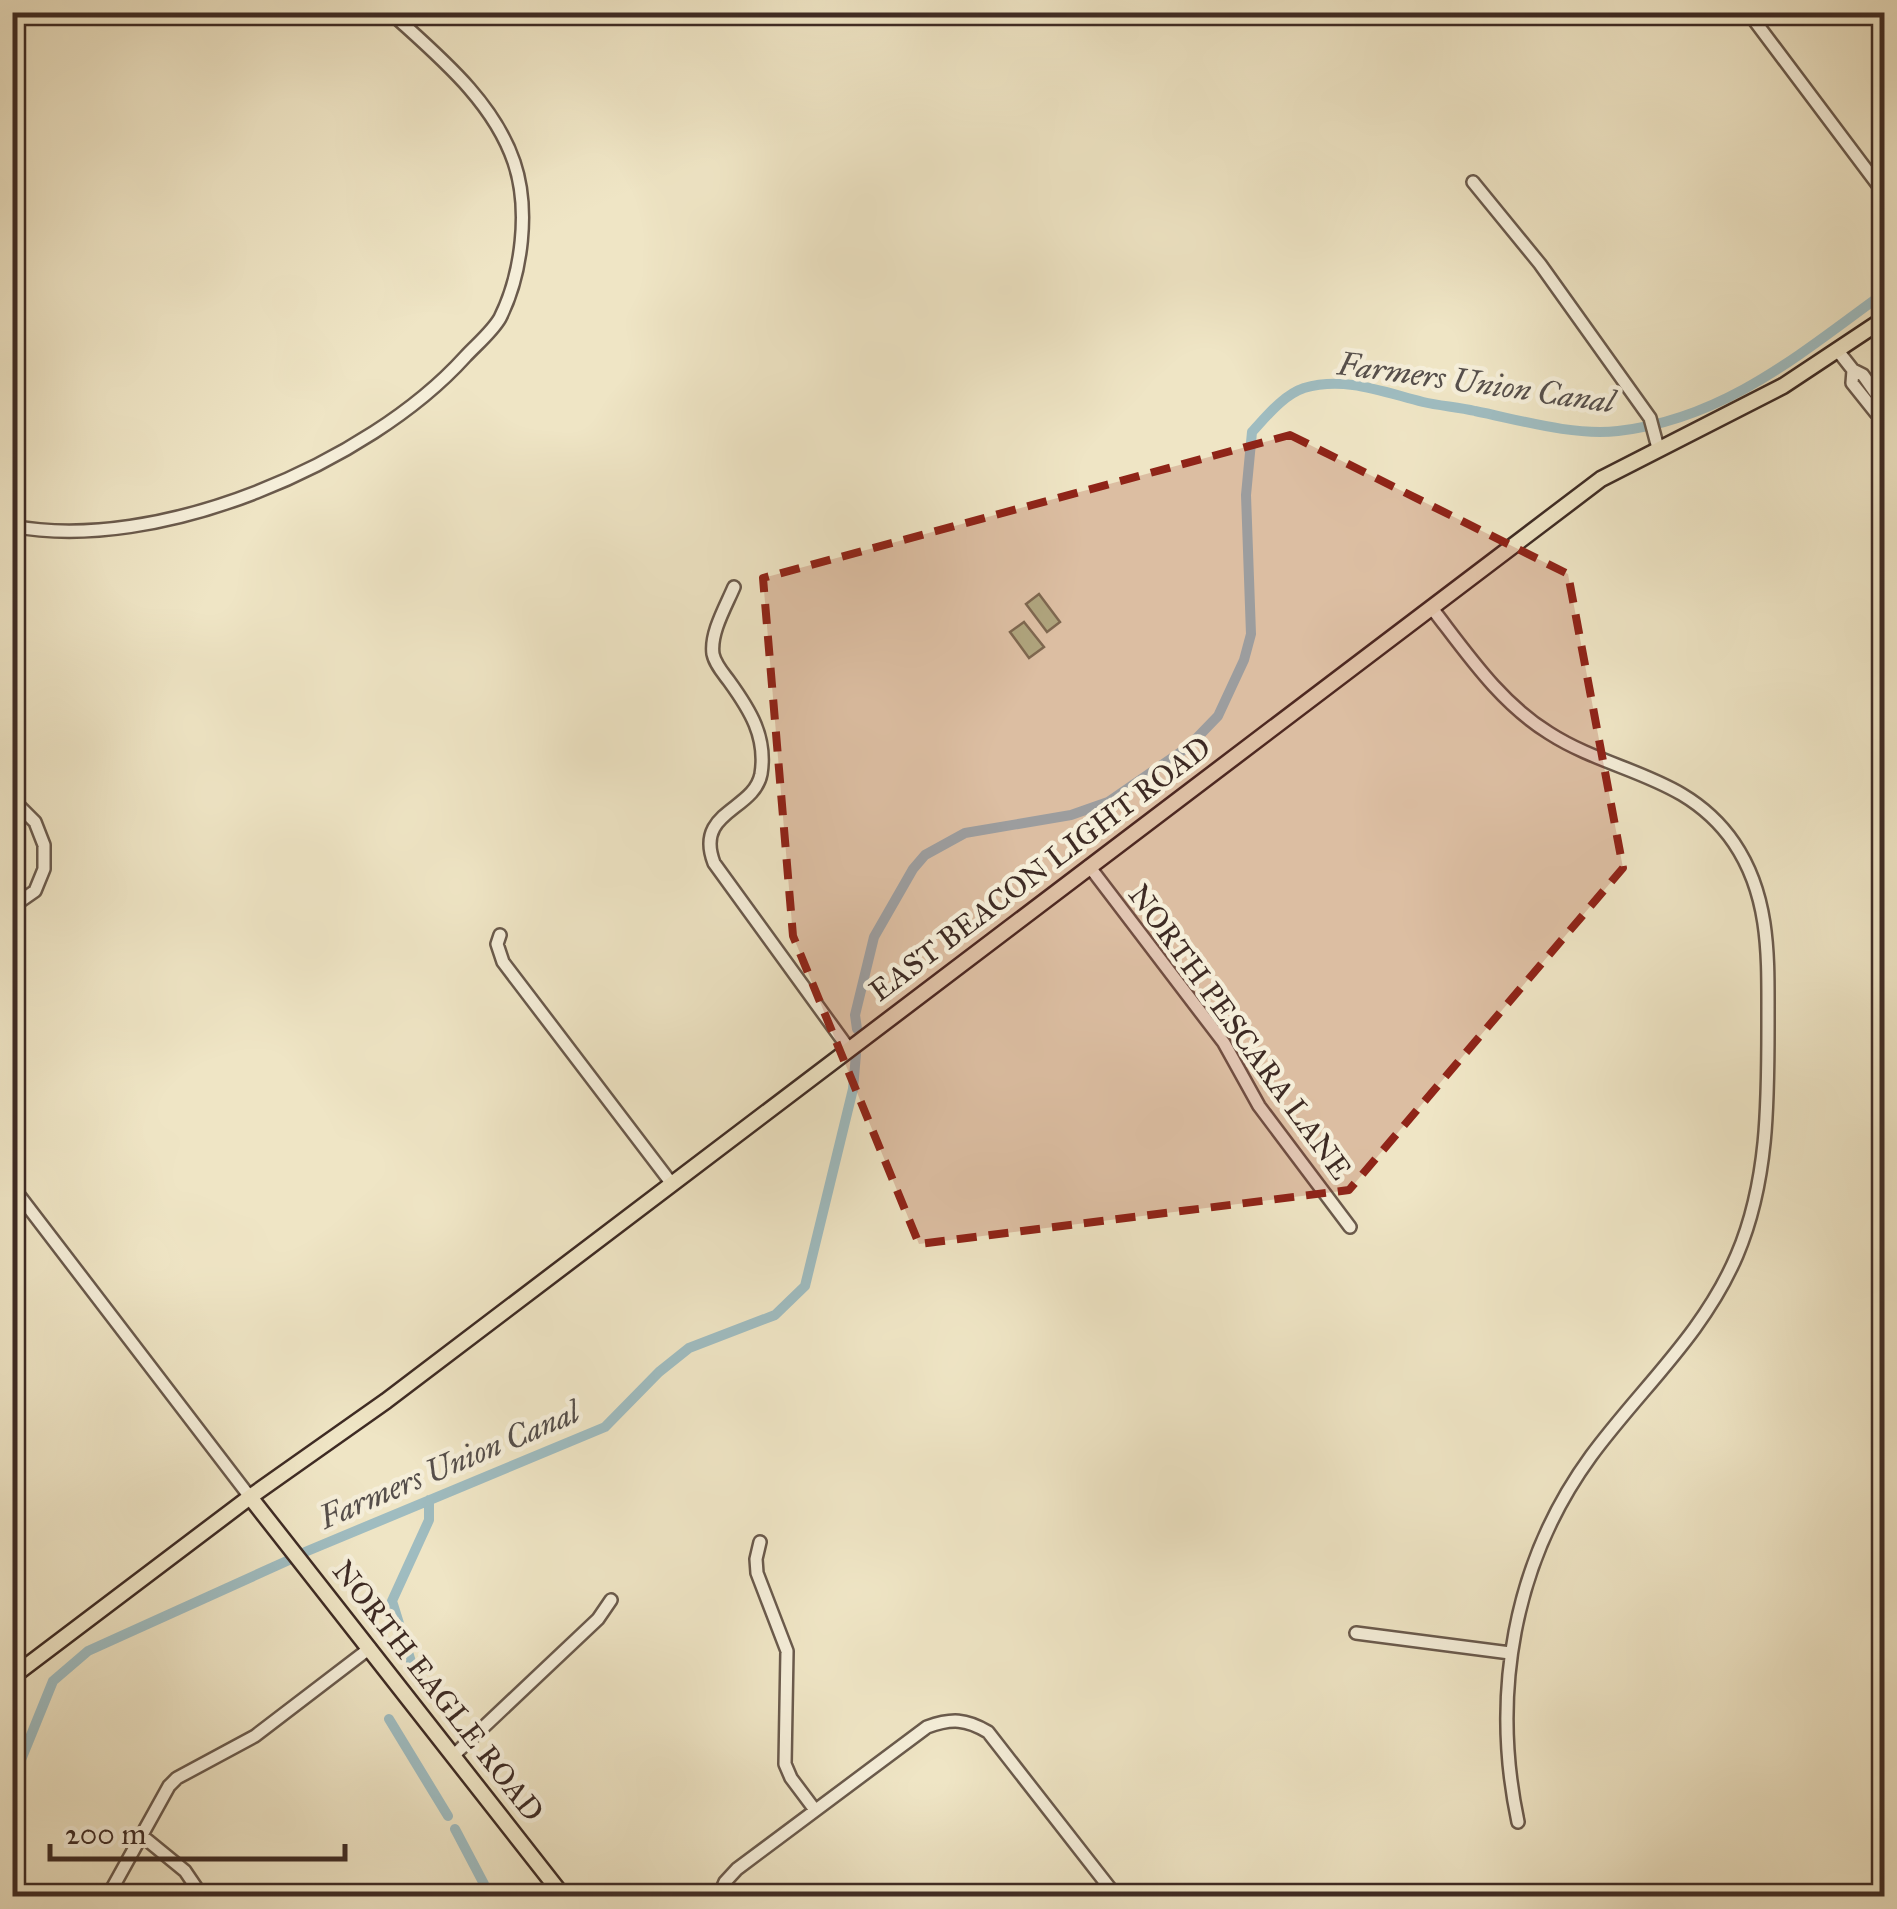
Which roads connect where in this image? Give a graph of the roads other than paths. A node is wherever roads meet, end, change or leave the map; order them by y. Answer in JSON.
{"nodes":[{"id":1,"x":390,"y":12,"type":"edge"},
{"id":2,"x":1748,"y":12,"type":"edge"},
{"id":3,"x":1473,"y":182,"type":"dead end"},
{"id":4,"x":1884,"y":192,"type":"edge"},
{"id":5,"x":1884,"y":319,"type":"edge"},
{"id":6,"x":1838,"y":351,"type":"junction"},
{"id":7,"x":1853,"y":370,"type":"junction"},
{"id":8,"x":1884,"y":406,"type":"edge"},
{"id":9,"x":1884,"y":416,"type":"edge"},
{"id":10,"x":1658,"y":448,"type":"junction"},
{"id":11,"x":12,"y":526,"type":"edge"},
{"id":12,"x":734,"y":587,"type":"dead end"},
{"id":13,"x":1431,"y":607,"type":"junction"},
{"id":14,"x":12,"y":800,"type":"edge"},
{"id":15,"x":1089,"y":866,"type":"junction"},
{"id":16,"x":12,"y":907,"type":"edge"},
{"id":17,"x":500,"y":935,"type":"dead end"},
{"id":18,"x":849,"y":1049,"type":"junction"},
{"id":19,"x":672,"y":1184,"type":"junction"},
{"id":20,"x":12,"y":1186,"type":"edge"},
{"id":21,"x":1350,"y":1227,"type":"dead end"},
{"id":22,"x":250,"y":1497,"type":"junction"},
{"id":23,"x":760,"y":1542,"type":"dead end"},
{"id":24,"x":611,"y":1600,"type":"dead end"},
{"id":25,"x":1356,"y":1633,"type":"dead end"},
{"id":26,"x":370,"y":1648,"type":"junction"},
{"id":27,"x":1510,"y":1652,"type":"junction"},
{"id":28,"x":12,"y":1677,"type":"edge"},
{"id":29,"x":454,"y":1756,"type":"junction"},
{"id":30,"x":815,"y":1810,"type":"junction"},
{"id":31,"x":1518,"y":1822,"type":"dead end"},
{"id":32,"x":141,"y":1835,"type":"junction"},
{"id":33,"x":719,"y":1895,"type":"edge"},
{"id":34,"x":108,"y":1896,"type":"edge"},
{"id":35,"x":202,"y":1896,"type":"edge"},
{"id":36,"x":563,"y":1896,"type":"edge"},
{"id":37,"x":1116,"y":1896,"type":"edge"}],
"edges":[{"from":1,"to":11,"type":"street"},
{"from":2,"to":4,"type":"street"},
{"from":3,"to":10,"type":"street"},
{"from":5,"to":6,"type":"main road","name":"EAST BEACON LIGHT ROAD"},
{"from":6,"to":7,"type":"street"},
{"from":6,"to":10,"type":"main road","name":"EAST BEACON LIGHT ROAD"},
{"from":7,"to":8,"type":"street"},
{"from":7,"to":9,"type":"street"},
{"from":10,"to":13,"type":"main road","name":"EAST BEACON LIGHT ROAD"},
{"from":12,"to":18,"type":"street"},
{"from":13,"to":15,"type":"main road","name":"EAST BEACON LIGHT ROAD"},
{"from":13,"to":27,"type":"street"},
{"from":14,"to":16,"type":"street"},
{"from":15,"to":18,"type":"main road","name":"EAST BEACON LIGHT ROAD"},
{"from":15,"to":21,"type":"street","name":"NORTH PESCARA LANE"},
{"from":17,"to":19,"type":"street"},
{"from":18,"to":19,"type":"main road","name":"EAST BEACON LIGHT ROAD"},
{"from":19,"to":22,"type":"main road","name":"EAST BEACON LIGHT ROAD"},
{"from":20,"to":22,"type":"street","name":"NORTH EAGLE ROAD"},
{"from":22,"to":26,"type":"main road","name":"NORTH EAGLE ROAD"},
{"from":22,"to":28,"type":"main road","name":"EAST BEACON LIGHT ROAD"},
{"from":23,"to":30,"type":"street"},
{"from":24,"to":29,"type":"street"},
{"from":25,"to":27,"type":"street"},
{"from":26,"to":29,"type":"main road","name":"NORTH EAGLE ROAD"},
{"from":26,"to":32,"type":"street"},
{"from":27,"to":31,"type":"street"},
{"from":29,"to":36,"type":"main road","name":"NORTH EAGLE ROAD"},
{"from":30,"to":33,"type":"street"},
{"from":30,"to":37,"type":"street"},
{"from":32,"to":34,"type":"street"},
{"from":32,"to":35,"type":"street"}]}
